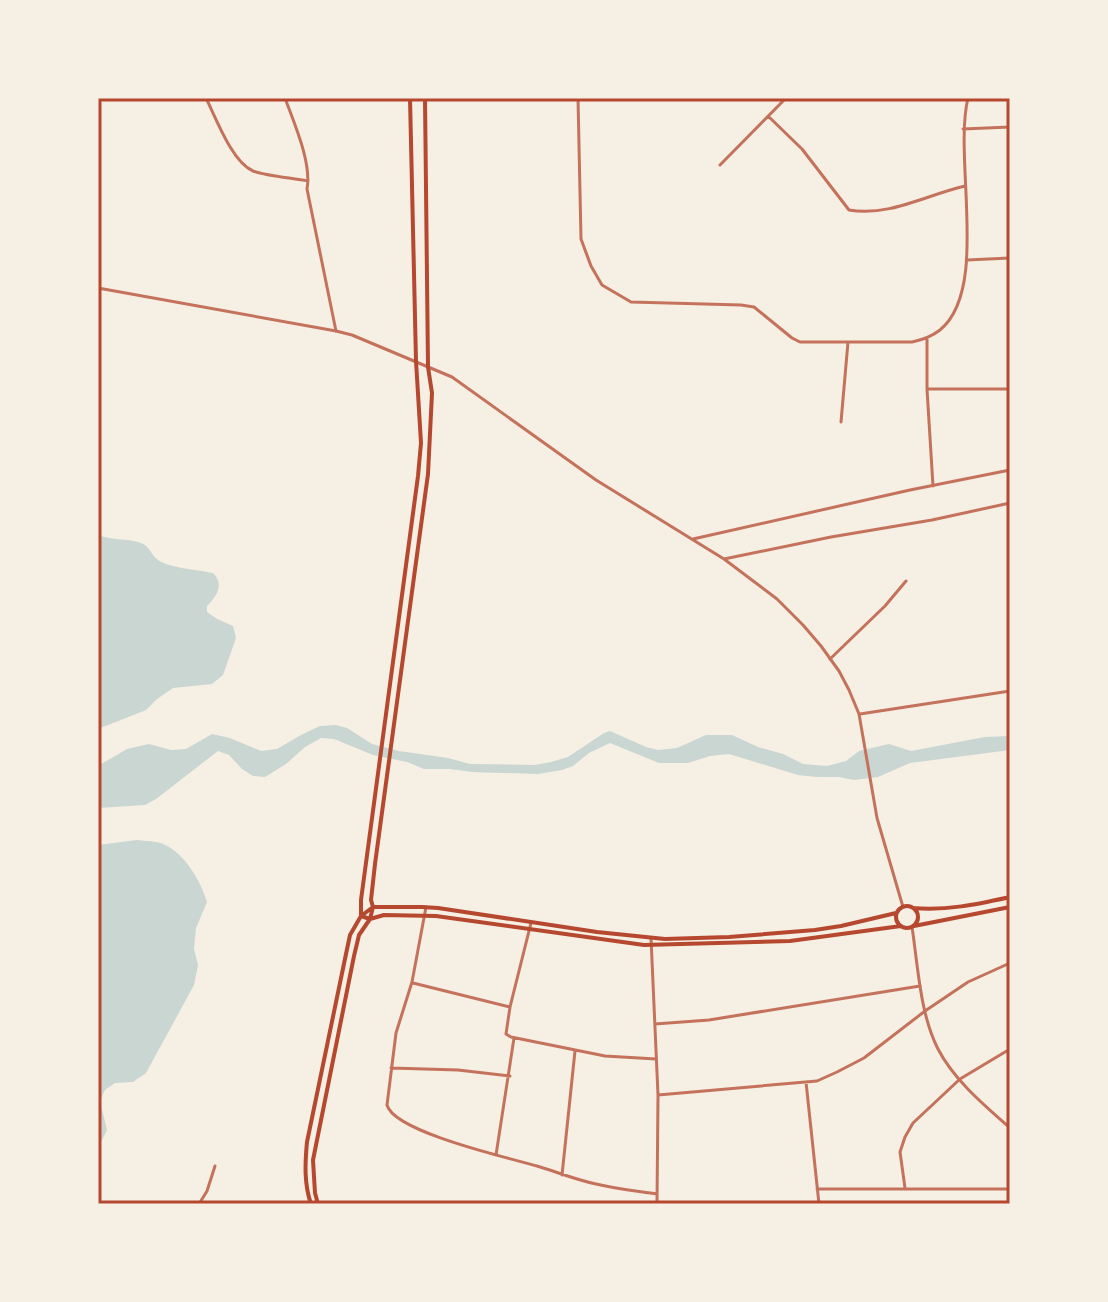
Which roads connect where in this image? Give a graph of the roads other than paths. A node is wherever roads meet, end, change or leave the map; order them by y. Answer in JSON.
{"nodes":[{"id":1,"x":206,"y":98,"type":"edge"},
{"id":2,"x":285,"y":98,"type":"edge"},
{"id":3,"x":410,"y":98,"type":"edge"},
{"id":4,"x":425,"y":98,"type":"edge"},
{"id":5,"x":578,"y":98,"type":"edge"},
{"id":6,"x":786,"y":98,"type":"edge"},
{"id":7,"x":968,"y":98,"type":"edge"},
{"id":8,"x":768,"y":116,"type":"junction"},
{"id":9,"x":1010,"y":127,"type":"edge"},
{"id":10,"x":963,"y":129,"type":"junction"},
{"id":11,"x":720,"y":165,"type":"dead end"},
{"id":12,"x":308,"y":181,"type":"junction"},
{"id":13,"x":965,"y":186,"type":"junction"},
{"id":14,"x":1010,"y":258,"type":"edge"},
{"id":15,"x":967,"y":260,"type":"junction"},
{"id":16,"x":98,"y":288,"type":"edge"},
{"id":17,"x":336,"y":331,"type":"junction"},
{"id":18,"x":927,"y":339,"type":"junction"},
{"id":19,"x":848,"y":342,"type":"junction"},
{"id":20,"x":416,"y":361,"type":"junction"},
{"id":21,"x":428,"y":367,"type":"junction"},
{"id":22,"x":927,"y":389,"type":"junction"},
{"id":23,"x":1010,"y":389,"type":"edge"},
{"id":24,"x":841,"y":422,"type":"dead end"},
{"id":25,"x":1010,"y":470,"type":"edge"},
{"id":26,"x":933,"y":486,"type":"junction"},
{"id":27,"x":1010,"y":503,"type":"edge"},
{"id":28,"x":692,"y":539,"type":"junction"},
{"id":29,"x":724,"y":559,"type":"junction"},
{"id":30,"x":906,"y":581,"type":"dead end"},
{"id":31,"x":830,"y":659,"type":"junction"},
{"id":32,"x":1010,"y":691,"type":"edge"},
{"id":33,"x":859,"y":714,"type":"junction"},
{"id":34,"x":1010,"y":897,"type":"edge"},
{"id":35,"x":373,"y":907,"type":"junction"},
{"id":36,"x":426,"y":907,"type":"junction"},
{"id":37,"x":903,"y":907,"type":"junction"},
{"id":38,"x":1010,"y":907,"type":"edge"},
{"id":39,"x":913,"y":908,"type":"junction"},
{"id":40,"x":896,"y":913,"type":"junction"},
{"id":41,"x":424,"y":915,"type":"junction"},
{"id":42,"x":361,"y":916,"type":"junction"},
{"id":43,"x":370,"y":919,"type":"junction"},
{"id":44,"x":531,"y":922,"type":"junction"},
{"id":45,"x":901,"y":926,"type":"junction"},
{"id":46,"x":913,"y":926,"type":"junction"},
{"id":47,"x":530,"y":929,"type":"junction"},
{"id":48,"x":651,"y":938,"type":"junction"},
{"id":49,"x":650,"y":945,"type":"junction"},
{"id":50,"x":1010,"y":963,"type":"edge"},
{"id":51,"x":412,"y":982,"type":"junction"},
{"id":52,"x":921,"y":986,"type":"junction"},
{"id":53,"x":510,"y":1007,"type":"junction"},
{"id":54,"x":925,"y":1011,"type":"junction"},
{"id":55,"x":655,"y":1024,"type":"junction"},
{"id":56,"x":514,"y":1038,"type":"junction"},
{"id":57,"x":1010,"y":1049,"type":"edge"},
{"id":58,"x":575,"y":1050,"type":"junction"},
{"id":59,"x":656,"y":1059,"type":"junction"},
{"id":60,"x":391,"y":1068,"type":"junction"},
{"id":61,"x":510,"y":1076,"type":"junction"},
{"id":62,"x":960,"y":1079,"type":"junction"},
{"id":63,"x":806,"y":1082,"type":"junction"},
{"id":64,"x":658,"y":1095,"type":"junction"},
{"id":65,"x":1010,"y":1128,"type":"edge"},
{"id":66,"x":496,"y":1155,"type":"junction"},
{"id":67,"x":215,"y":1166,"type":"dead end"},
{"id":68,"x":562,"y":1175,"type":"junction"},
{"id":69,"x":905,"y":1188,"type":"junction"},
{"id":70,"x":817,"y":1189,"type":"junction"},
{"id":71,"x":1010,"y":1189,"type":"edge"},
{"id":72,"x":657,"y":1194,"type":"junction"},
{"id":73,"x":199,"y":1204,"type":"edge"},
{"id":74,"x":311,"y":1204,"type":"edge"},
{"id":75,"x":318,"y":1204,"type":"edge"},
{"id":76,"x":657,"y":1204,"type":"edge"},
{"id":77,"x":819,"y":1204,"type":"edge"}],
"edges":[{"from":1,"to":12,"type":"street"},
{"from":2,"to":12,"type":"street"},
{"from":3,"to":20,"type":"main road"},
{"from":4,"to":21,"type":"main road"},
{"from":5,"to":19,"type":"street"},
{"from":6,"to":8,"type":"street"},
{"from":7,"to":10,"type":"street"},
{"from":8,"to":11,"type":"street"},
{"from":8,"to":13,"type":"street"},
{"from":9,"to":10,"type":"street"},
{"from":10,"to":13,"type":"street"},
{"from":12,"to":17,"type":"street"},
{"from":13,"to":15,"type":"street"},
{"from":14,"to":15,"type":"street"},
{"from":15,"to":18,"type":"street"},
{"from":16,"to":17,"type":"street"},
{"from":17,"to":20,"type":"street"},
{"from":18,"to":19,"type":"street"},
{"from":18,"to":22,"type":"street"},
{"from":19,"to":24,"type":"street"},
{"from":20,"to":21,"type":"street"},
{"from":20,"to":42,"type":"main road"},
{"from":21,"to":28,"type":"street"},
{"from":21,"to":35,"type":"main road"},
{"from":22,"to":23,"type":"street"},
{"from":22,"to":26,"type":"street"},
{"from":25,"to":26,"type":"street"},
{"from":26,"to":28,"type":"street"},
{"from":27,"to":29,"type":"street"},
{"from":28,"to":29,"type":"street"},
{"from":29,"to":31,"type":"street"},
{"from":30,"to":31,"type":"street"},
{"from":31,"to":33,"type":"street"},
{"from":32,"to":33,"type":"street"},
{"from":33,"to":37,"type":"street"},
{"from":34,"to":39,"type":"main road"},
{"from":35,"to":36,"type":"main road"},
{"from":35,"to":42,"type":"main road"},
{"from":35,"to":43,"type":"main road"},
{"from":36,"to":41,"type":"street"},
{"from":36,"to":44,"type":"main road"},
{"from":37,"to":39,"type":"main road"},
{"from":37,"to":40,"type":"main road"},
{"from":38,"to":46,"type":"main road"},
{"from":39,"to":46,"type":"main road"},
{"from":40,"to":45,"type":"main road"},
{"from":40,"to":48,"type":"main road"},
{"from":41,"to":43,"type":"main road"},
{"from":41,"to":47,"type":"main road"},
{"from":41,"to":51,"type":"street"},
{"from":42,"to":43,"type":"main road"},
{"from":42,"to":74,"type":"main road"},
{"from":43,"to":75,"type":"main road"},
{"from":44,"to":47,"type":"street"},
{"from":44,"to":48,"type":"main road"},
{"from":45,"to":46,"type":"main road"},
{"from":45,"to":49,"type":"main road"},
{"from":46,"to":52,"type":"street"},
{"from":47,"to":49,"type":"main road"},
{"from":47,"to":53,"type":"street"},
{"from":48,"to":49,"type":"street"},
{"from":49,"to":55,"type":"street"},
{"from":50,"to":54,"type":"street"},
{"from":51,"to":53,"type":"street"},
{"from":51,"to":60,"type":"street"},
{"from":52,"to":54,"type":"street"},
{"from":52,"to":55,"type":"street"},
{"from":53,"to":56,"type":"street"},
{"from":54,"to":62,"type":"street"},
{"from":54,"to":63,"type":"street"},
{"from":55,"to":59,"type":"street"},
{"from":56,"to":58,"type":"street"},
{"from":56,"to":61,"type":"street"},
{"from":57,"to":62,"type":"street"},
{"from":58,"to":59,"type":"street"},
{"from":58,"to":68,"type":"street"},
{"from":59,"to":64,"type":"street"},
{"from":60,"to":61,"type":"street"},
{"from":60,"to":66,"type":"street"},
{"from":61,"to":66,"type":"street"},
{"from":62,"to":65,"type":"street"},
{"from":62,"to":69,"type":"street"},
{"from":63,"to":64,"type":"street"},
{"from":63,"to":70,"type":"street"},
{"from":64,"to":72,"type":"street"},
{"from":66,"to":68,"type":"street"},
{"from":67,"to":73,"type":"street"},
{"from":68,"to":72,"type":"street"},
{"from":69,"to":70,"type":"street"},
{"from":69,"to":71,"type":"street"},
{"from":70,"to":77,"type":"street"},
{"from":72,"to":76,"type":"street"}]}
